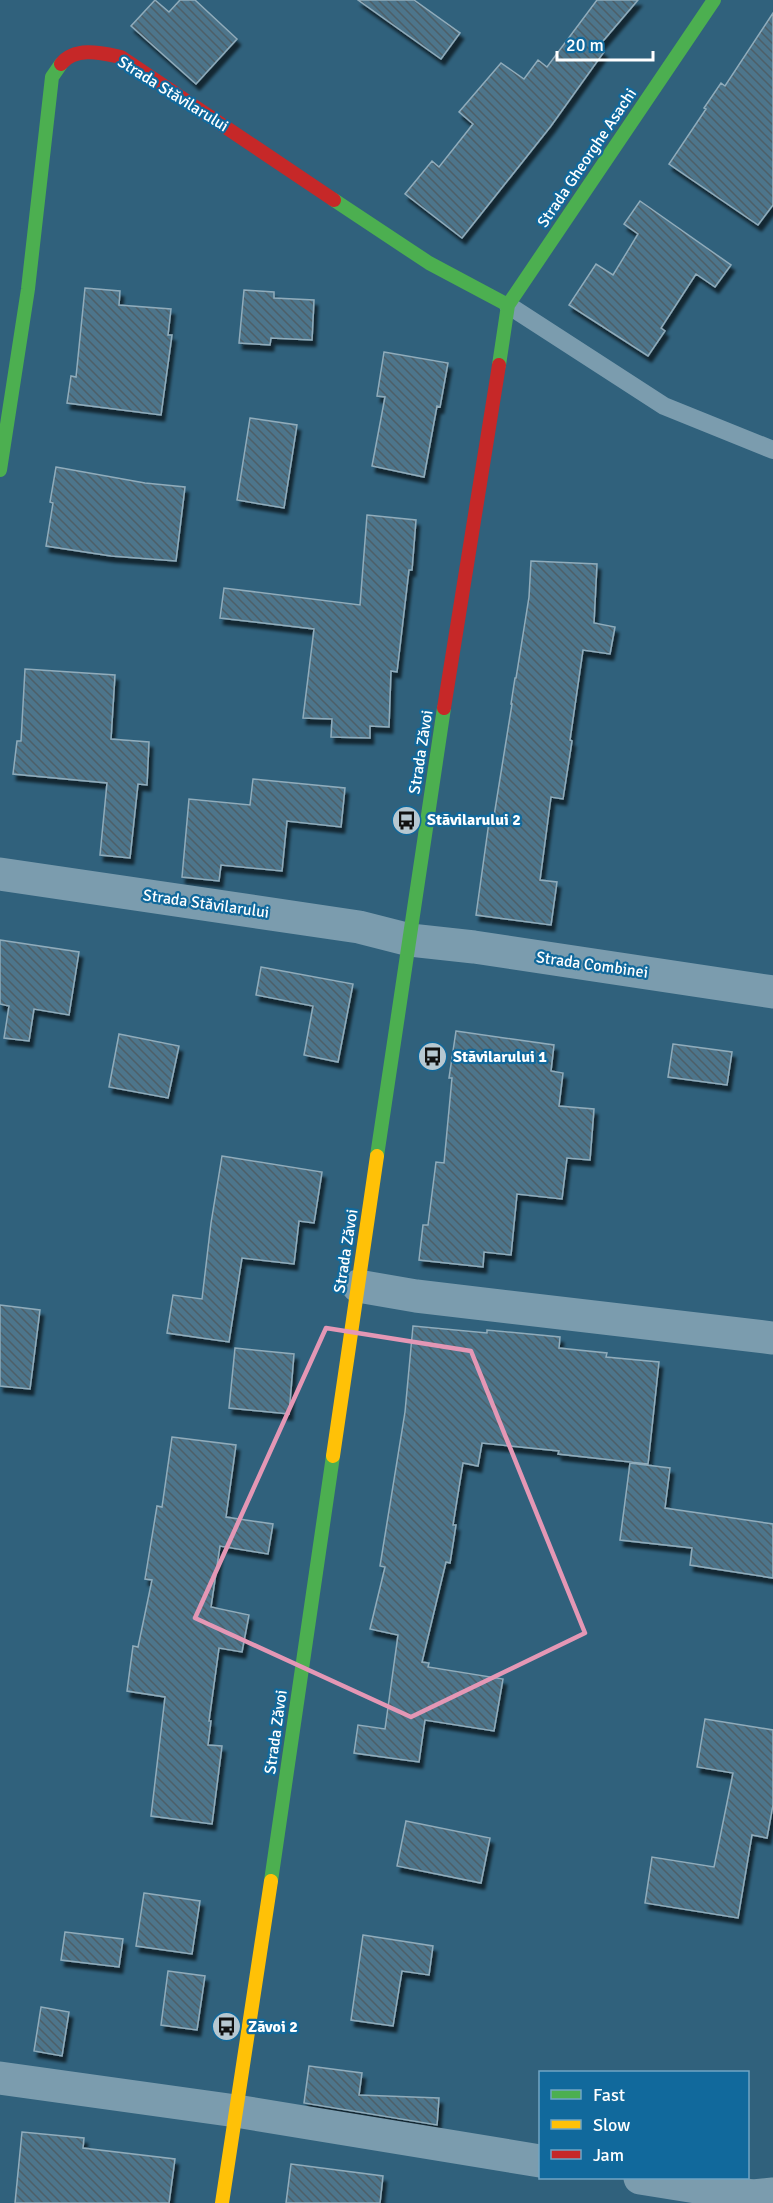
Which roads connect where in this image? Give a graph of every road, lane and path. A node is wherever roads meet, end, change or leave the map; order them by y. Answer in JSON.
{"nodes":[{"id":1,"x":714,"y":0,"type":"edge"},
{"id":2,"x":508,"y":305,"type":"junction"},
{"id":3,"x":2,"y":450,"type":"edge"},
{"id":4,"x":773,"y":450,"type":"edge"},
{"id":5,"x":0,"y":471,"type":"edge"},
{"id":6,"x":0,"y":874,"type":"edge"},
{"id":7,"x":410,"y":940,"type":"junction"},
{"id":8,"x":773,"y":992,"type":"edge"},
{"id":9,"x":358,"y":1286,"type":"junction"},
{"id":10,"x":773,"y":1338,"type":"edge"},
{"id":11,"x":0,"y":2078,"type":"edge"},
{"id":12,"x":236,"y":2111,"type":"junction"},
{"id":13,"x":539,"y":2161,"type":"edge"},
{"id":14,"x":646,"y":2179,"type":"edge"},
{"id":15,"x":773,"y":2194,"type":"edge"},
{"id":16,"x":222,"y":2203,"type":"edge"}],
"edges":[{"from":1,"to":2,"type":"street","name":"Strada Gheorghe Asachi"},
{"from":2,"to":3,"type":"street","name":"Strada Stăvilarului"},
{"from":2,"to":4,"type":"lane"},
{"from":2,"to":7,"type":"street","name":"Strada Zăvoi"},
{"from":3,"to":5,"type":"street","name":"Strada Stăvilarului"},
{"from":6,"to":7,"type":"street","name":"Strada Stăvilarului"},
{"from":7,"to":8,"type":"street","name":"Strada Combinei"},
{"from":7,"to":9,"type":"street","name":"Strada Zăvoi"},
{"from":9,"to":10,"type":"street"},
{"from":9,"to":12,"type":"street","name":"Strada Zăvoi"},
{"from":11,"to":12,"type":"street"},
{"from":12,"to":13,"type":"street"},
{"from":12,"to":16,"type":"street","name":"Strada Zăvoi"},
{"from":14,"to":15,"type":"street"}]}
